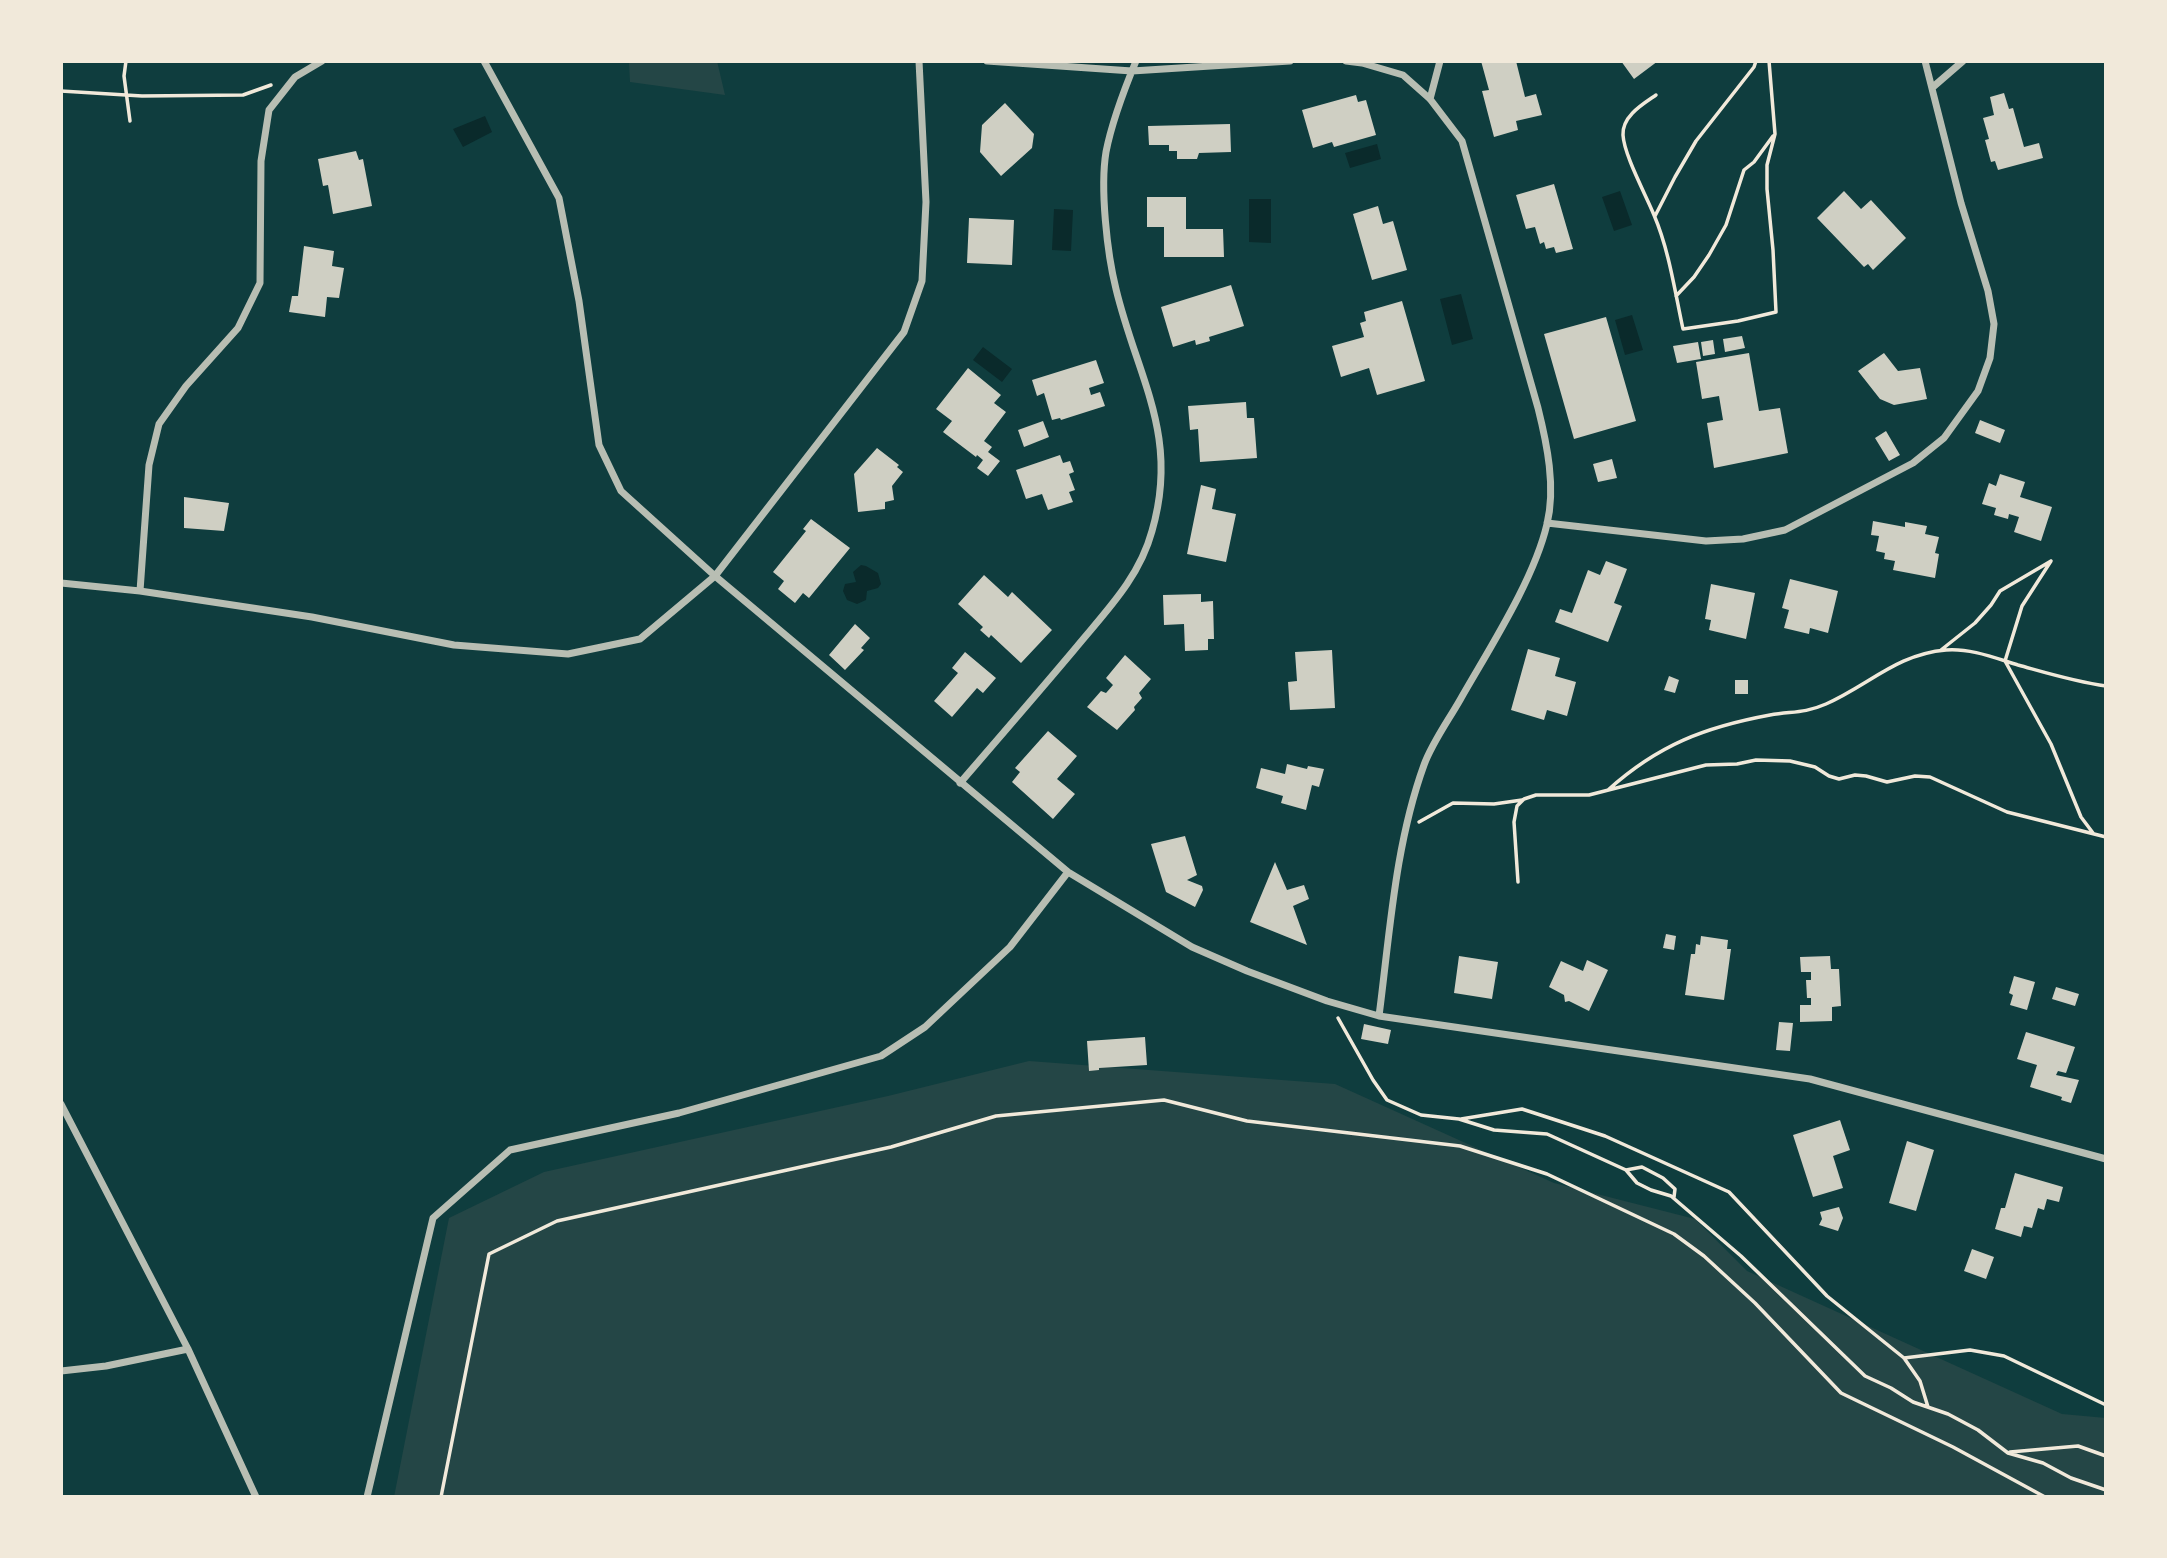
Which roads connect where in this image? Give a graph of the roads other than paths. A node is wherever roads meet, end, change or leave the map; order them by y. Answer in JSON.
{"nodes":[{"id":1,"x":321,"y":61,"type":"edge"},
{"id":2,"x":484,"y":61,"type":"edge"},
{"id":3,"x":919,"y":61,"type":"edge"},
{"id":4,"x":987,"y":61,"type":"edge"},
{"id":5,"x":1136,"y":61,"type":"edge"},
{"id":6,"x":1290,"y":61,"type":"edge"},
{"id":7,"x":1346,"y":61,"type":"edge"},
{"id":8,"x":1440,"y":61,"type":"edge"},
{"id":9,"x":1925,"y":61,"type":"edge"},
{"id":10,"x":1964,"y":61,"type":"edge"},
{"id":11,"x":1132,"y":71,"type":"junction"},
{"id":12,"x":1933,"y":87,"type":"junction"},
{"id":13,"x":1430,"y":99,"type":"junction"},
{"id":14,"x":1547,"y":523,"type":"junction"},
{"id":15,"x":715,"y":576,"type":"junction"},
{"id":16,"x":61,"y":583,"type":"edge"},
{"id":17,"x":140,"y":591,"type":"junction"},
{"id":18,"x":960,"y":783,"type":"junction"},
{"id":19,"x":1068,"y":872,"type":"junction"},
{"id":20,"x":1379,"y":1016,"type":"junction"},
{"id":21,"x":61,"y":1104,"type":"edge"},
{"id":22,"x":2106,"y":1159,"type":"edge"},
{"id":23,"x":188,"y":1349,"type":"junction"},
{"id":24,"x":61,"y":1371,"type":"edge"},
{"id":25,"x":256,"y":1497,"type":"edge"},
{"id":26,"x":368,"y":1497,"type":"edge"}],
"edges":[{"from":1,"to":17,"type":"street"},
{"from":2,"to":15,"type":"street"},
{"from":3,"to":15,"type":"street"},
{"from":4,"to":11,"type":"street"},
{"from":5,"to":11,"type":"street"},
{"from":6,"to":11,"type":"street"},
{"from":7,"to":13,"type":"street"},
{"from":8,"to":13,"type":"street"},
{"from":9,"to":12,"type":"street"},
{"from":10,"to":12,"type":"street"},
{"from":11,"to":18,"type":"street"},
{"from":12,"to":14,"type":"street"},
{"from":13,"to":14,"type":"street"},
{"from":14,"to":20,"type":"street"},
{"from":15,"to":17,"type":"street"},
{"from":15,"to":18,"type":"street"},
{"from":16,"to":17,"type":"street"},
{"from":18,"to":19,"type":"street"},
{"from":19,"to":20,"type":"street"},
{"from":19,"to":26,"type":"street"},
{"from":20,"to":22,"type":"street"},
{"from":21,"to":23,"type":"street"},
{"from":23,"to":24,"type":"street"},
{"from":23,"to":25,"type":"street"}]}
